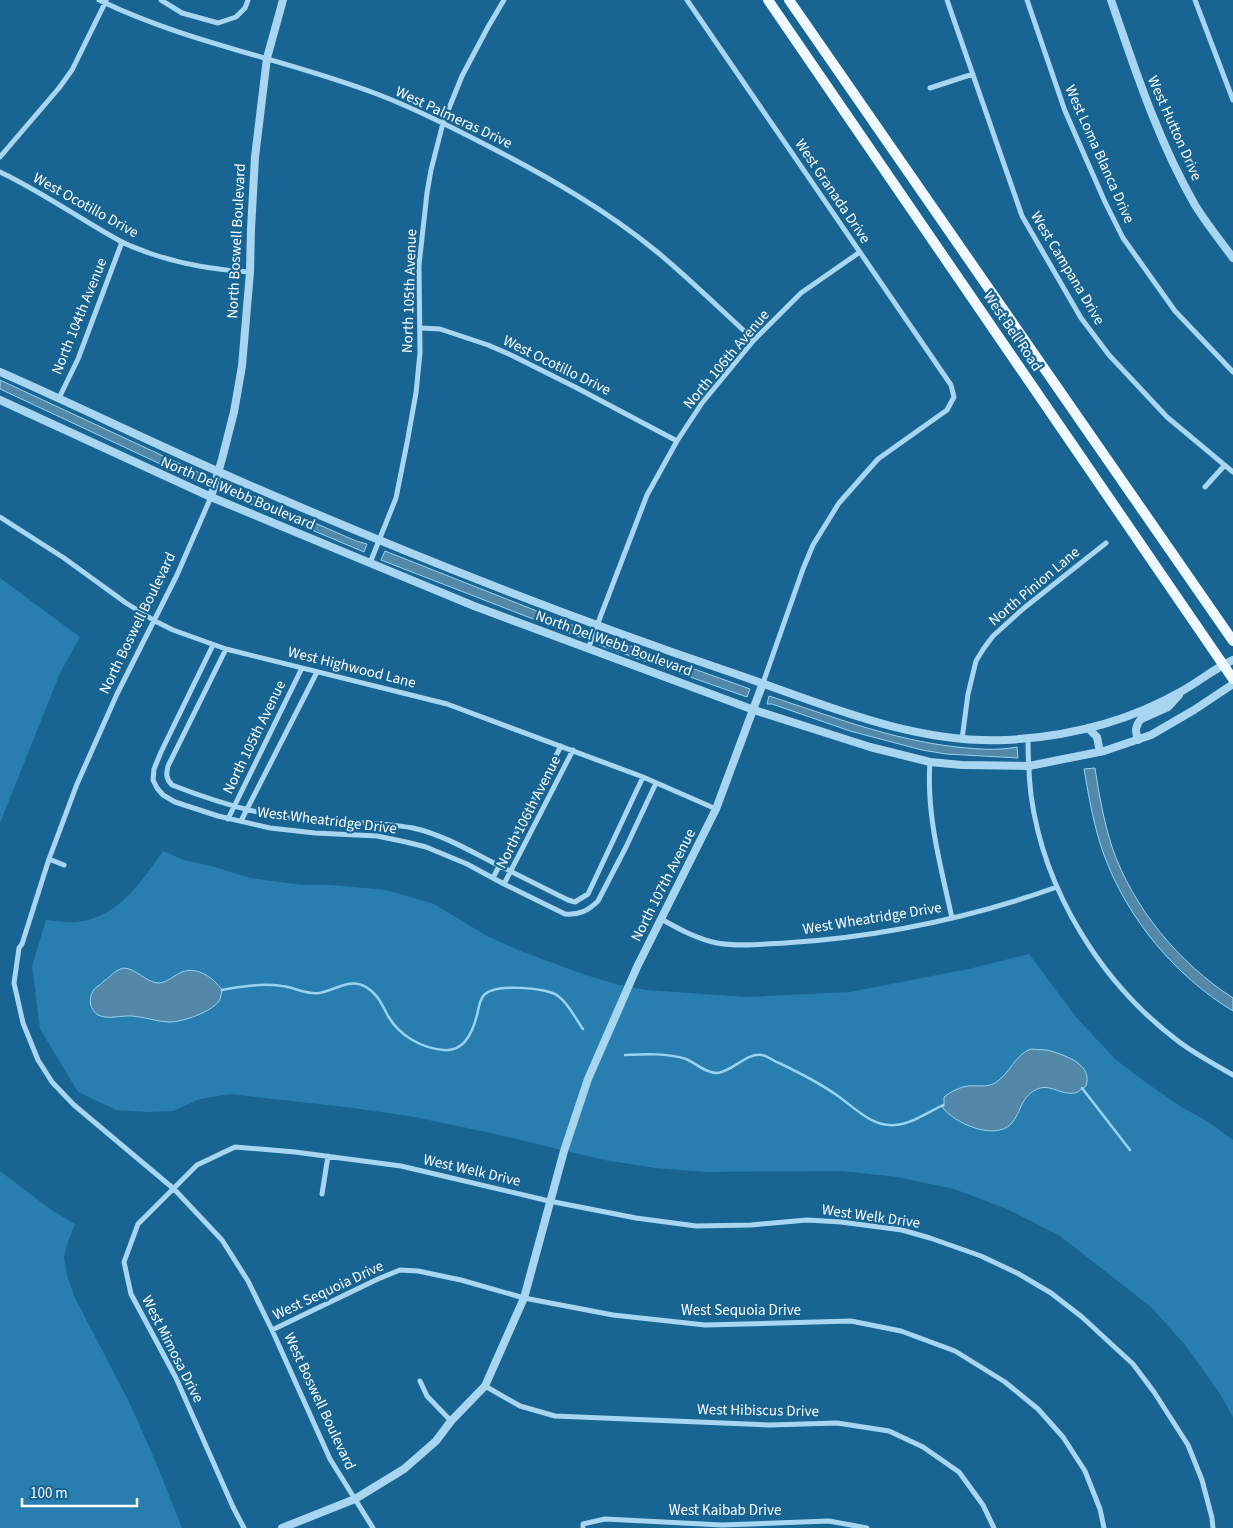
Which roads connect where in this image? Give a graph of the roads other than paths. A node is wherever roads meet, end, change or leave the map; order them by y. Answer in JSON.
{"nodes":[{"id":1,"x":161,"y":0,"type":"edge"},
{"id":2,"x":248,"y":0,"type":"edge"},
{"id":3,"x":283,"y":0,"type":"edge"},
{"id":4,"x":504,"y":0,"type":"edge"},
{"id":5,"x":687,"y":0,"type":"edge"},
{"id":6,"x":768,"y":0,"type":"edge"},
{"id":7,"x":789,"y":0,"type":"edge"},
{"id":8,"x":947,"y":0,"type":"edge"},
{"id":9,"x":1027,"y":0,"type":"edge"},
{"id":10,"x":1111,"y":0,"type":"edge"},
{"id":11,"x":1195,"y":0,"type":"edge"},
{"id":12,"x":103,"y":1,"type":"edge"},
{"id":13,"x":267,"y":58,"type":"junction"},
{"id":14,"x":973,"y":74,"type":"junction"},
{"id":15,"x":930,"y":88,"type":"dead end"},
{"id":16,"x":1233,"y":100,"type":"edge"},
{"id":17,"x":443,"y":123,"type":"junction"},
{"id":18,"x":0,"y":157,"type":"edge"},
{"id":19,"x":0,"y":172,"type":"edge"},
{"id":20,"x":122,"y":242,"type":"junction"},
{"id":21,"x":860,"y":252,"type":"junction"},
{"id":22,"x":1233,"y":258,"type":"edge"},
{"id":23,"x":250,"y":272,"type":"junction"},
{"id":24,"x":420,"y":328,"type":"junction"},
{"id":25,"x":754,"y":340,"type":"junction"},
{"id":26,"x":0,"y":372,"type":"edge"},
{"id":27,"x":1233,"y":372,"type":"edge"},
{"id":28,"x":59,"y":398,"type":"junction"},
{"id":29,"x":954,"y":398,"type":"joint"},
{"id":30,"x":0,"y":400,"type":"edge"},
{"id":31,"x":676,"y":441,"type":"junction"},
{"id":32,"x":1224,"y":466,"type":"junction"},
{"id":33,"x":218,"y":472,"type":"junction"},
{"id":34,"x":1233,"y":472,"type":"edge"},
{"id":35,"x":1205,"y":487,"type":"dead end"},
{"id":36,"x":211,"y":497,"type":"junction"},
{"id":37,"x":0,"y":517,"type":"edge"},
{"id":38,"x":379,"y":540,"type":"junction"},
{"id":39,"x":1106,"y":544,"type":"dead end"},
{"id":40,"x":370,"y":564,"type":"junction"},
{"id":41,"x":154,"y":621,"type":"junction"},
{"id":42,"x":598,"y":625,"type":"junction"},
{"id":43,"x":1233,"y":641,"type":"edge"},
{"id":44,"x":214,"y":645,"type":"junction"},
{"id":45,"x":588,"y":649,"type":"junction"},
{"id":46,"x":226,"y":650,"type":"junction"},
{"id":47,"x":1233,"y":660,"type":"edge"},
{"id":48,"x":1223,"y":665,"type":"junction"},
{"id":49,"x":302,"y":668,"type":"junction"},
{"id":50,"x":317,"y":672,"type":"junction"},
{"id":51,"x":1233,"y":678,"type":"edge"},
{"id":52,"x":763,"y":683,"type":"junction"},
{"id":53,"x":1233,"y":684,"type":"edge"},
{"id":54,"x":1182,"y":691,"type":"junction"},
{"id":55,"x":754,"y":710,"type":"junction"},
{"id":56,"x":1088,"y":728,"type":"junction"},
{"id":57,"x":1028,"y":738,"type":"junction"},
{"id":58,"x":962,"y":739,"type":"junction"},
{"id":59,"x":1138,"y":740,"type":"junction"},
{"id":60,"x":561,"y":746,"type":"junction"},
{"id":61,"x":573,"y":750,"type":"junction"},
{"id":62,"x":1100,"y":752,"type":"junction"},
{"id":63,"x":930,"y":762,"type":"junction"},
{"id":64,"x":1029,"y":766,"type":"junction"},
{"id":65,"x":644,"y":778,"type":"junction"},
{"id":66,"x":656,"y":783,"type":"junction"},
{"id":67,"x":233,"y":806,"type":"junction"},
{"id":68,"x":248,"y":809,"type":"junction"},
{"id":69,"x":716,"y":809,"type":"junction"},
{"id":70,"x":228,"y":818,"type":"junction"},
{"id":71,"x":241,"y":822,"type":"junction"},
{"id":72,"x":49,"y":859,"type":"junction"},
{"id":73,"x":64,"y":865,"type":"dead end"},
{"id":74,"x":500,"y":866,"type":"junction"},
{"id":75,"x":511,"y":872,"type":"junction"},
{"id":76,"x":493,"y":878,"type":"junction"},
{"id":77,"x":504,"y":884,"type":"junction"},
{"id":78,"x":1057,"y":887,"type":"junction"},
{"id":79,"x":952,"y":918,"type":"junction"},
{"id":80,"x":661,"y":919,"type":"junction"},
{"id":81,"x":1233,"y":1075,"type":"edge"},
{"id":82,"x":328,"y":1156,"type":"junction"},
{"id":83,"x":174,"y":1189,"type":"junction"},
{"id":84,"x":322,"y":1194,"type":"dead end"},
{"id":85,"x":549,"y":1201,"type":"junction"},
{"id":86,"x":524,"y":1298,"type":"junction"},
{"id":87,"x":272,"y":1330,"type":"junction"},
{"id":88,"x":420,"y":1381,"type":"dead end"},
{"id":89,"x":485,"y":1386,"type":"junction"},
{"id":90,"x":451,"y":1421,"type":"junction"},
{"id":91,"x":355,"y":1499,"type":"junction"},
{"id":92,"x":583,"y":1526,"type":"edge"},
{"id":93,"x":244,"y":1528,"type":"edge"},
{"id":94,"x":282,"y":1528,"type":"edge"},
{"id":95,"x":373,"y":1528,"type":"edge"},
{"id":96,"x":867,"y":1528,"type":"edge"},
{"id":97,"x":994,"y":1528,"type":"edge"},
{"id":98,"x":1104,"y":1528,"type":"edge"},
{"id":99,"x":1214,"y":1528,"type":"edge"}],
"edges":[{"from":1,"to":2,"type":"street"},
{"from":3,"to":13,"type":"street","name":"North Boswell Boulevard"},
{"from":4,"to":17,"type":"street","name":"North 105th Avenue"},
{"from":5,"to":21,"type":"street","name":"West Granada Drive"},
{"from":6,"to":48,"type":"main road","name":"West Bell Road"},
{"from":7,"to":43,"type":"main road","name":"West Bell Road"},
{"from":8,"to":14,"type":"street","name":"West Campana Drive"},
{"from":9,"to":27,"type":"street","name":"West Loma Blanca Drive"},
{"from":10,"to":22,"type":"street","name":"West Hutton Drive"},
{"from":11,"to":16,"type":"street"},
{"from":12,"to":13,"type":"street","name":"West Palmeras Drive"},
{"from":12,"to":18,"type":"street"},
{"from":13,"to":17,"type":"street","name":"West Palmeras Drive"},
{"from":13,"to":23,"type":"street","name":"North Boswell Boulevard"},
{"from":14,"to":15,"type":"street"},
{"from":14,"to":32,"type":"street","name":"West Campana Drive"},
{"from":17,"to":24,"type":"street","name":"North 105th Avenue"},
{"from":17,"to":25,"type":"street","name":"West Palmeras Drive"},
{"from":19,"to":20,"type":"street","name":"West Ocotillo Drive"},
{"from":20,"to":23,"type":"street","name":"West Ocotillo Drive"},
{"from":20,"to":28,"type":"street","name":"North 104th Avenue"},
{"from":21,"to":25,"type":"street","name":"North 106th Avenue"},
{"from":21,"to":29,"type":"street","name":"West Granada Drive"},
{"from":23,"to":33,"type":"street","name":"North Boswell Boulevard"},
{"from":24,"to":31,"type":"street","name":"West Ocotillo Drive"},
{"from":24,"to":38,"type":"street","name":"North 105th Avenue"},
{"from":25,"to":31,"type":"street","name":"North 106th Avenue"},
{"from":26,"to":28,"type":"street","name":"North Del Webb Boulevard"},
{"from":28,"to":33,"type":"street","name":"North Del Webb Boulevard"},
{"from":29,"to":52,"type":"street","name":"North 107th Avenue"},
{"from":30,"to":36,"type":"street","name":"North Del Webb Boulevard"},
{"from":31,"to":42,"type":"street","name":"North 106th Avenue"},
{"from":32,"to":34,"type":"street","name":"West Campana Drive"},
{"from":32,"to":35,"type":"street"},
{"from":33,"to":36,"type":"street","name":"North Boswell Boulevard"},
{"from":33,"to":38,"type":"street","name":"North Del Webb Boulevard"},
{"from":36,"to":40,"type":"street","name":"North Del Webb Boulevard"},
{"from":36,"to":41,"type":"street","name":"North Boswell Boulevard"},
{"from":37,"to":41,"type":"street","name":"West Highwood Lane"},
{"from":38,"to":40,"type":"street","name":"North 105th Avenue"},
{"from":38,"to":42,"type":"street","name":"North Del Webb Boulevard"},
{"from":39,"to":58,"type":"street","name":"North Pinion Lane"},
{"from":40,"to":45,"type":"street","name":"North Del Webb Boulevard"},
{"from":41,"to":44,"type":"street","name":"West Highwood Lane"},
{"from":41,"to":72,"type":"street","name":"North Boswell Boulevard"},
{"from":42,"to":45,"type":"street","name":"North 106th Avenue"},
{"from":42,"to":52,"type":"street","name":"North Del Webb Boulevard"},
{"from":44,"to":46,"type":"street","name":"West Highwood Lane"},
{"from":44,"to":70,"type":"street","name":"West Wheatridge Drive"},
{"from":45,"to":55,"type":"street","name":"North Del Webb Boulevard"},
{"from":46,"to":49,"type":"street","name":"West Highwood Lane"},
{"from":46,"to":67,"type":"street","name":"West Wheatridge Drive"},
{"from":47,"to":48,"type":"street","name":"North Del Webb Boulevard"},
{"from":48,"to":51,"type":"main road","name":"West Bell Road"},
{"from":48,"to":54,"type":"street","name":"North Del Webb Boulevard"},
{"from":49,"to":50,"type":"street","name":"West Highwood Lane"},
{"from":49,"to":67,"type":"street","name":"North 105th Avenue"},
{"from":50,"to":60,"type":"street","name":"West Highwood Lane"},
{"from":50,"to":68,"type":"street","name":"North 105th Avenue"},
{"from":52,"to":55,"type":"street","name":"North 107th Avenue"},
{"from":52,"to":58,"type":"street","name":"North Del Webb Boulevard"},
{"from":53,"to":59,"type":"street","name":"North Del Webb Boulevard"},
{"from":54,"to":56,"type":"street","name":"North Del Webb Boulevard"},
{"from":54,"to":59,"type":"street"},
{"from":55,"to":63,"type":"street","name":"North Del Webb Boulevard"},
{"from":55,"to":69,"type":"street","name":"North 107th Avenue"},
{"from":56,"to":57,"type":"street","name":"North Del Webb Boulevard"},
{"from":56,"to":62,"type":"street"},
{"from":57,"to":58,"type":"street","name":"North Del Webb Boulevard"},
{"from":57,"to":64,"type":"street"},
{"from":59,"to":62,"type":"street","name":"North Del Webb Boulevard"},
{"from":60,"to":61,"type":"street","name":"West Highwood Lane"},
{"from":60,"to":74,"type":"street","name":"North 106th Avenue"},
{"from":61,"to":65,"type":"street","name":"West Highwood Lane"},
{"from":61,"to":75,"type":"street","name":"North 106th Avenue"},
{"from":62,"to":64,"type":"street","name":"North Del Webb Boulevard"},
{"from":63,"to":64,"type":"street","name":"North Del Webb Boulevard"},
{"from":63,"to":79,"type":"street"},
{"from":64,"to":78,"type":"street"},
{"from":65,"to":66,"type":"street","name":"West Highwood Lane"},
{"from":65,"to":75,"type":"street","name":"West Wheatridge Drive"},
{"from":66,"to":69,"type":"street","name":"West Highwood Lane"},
{"from":66,"to":77,"type":"street","name":"West Wheatridge Drive"},
{"from":67,"to":68,"type":"street","name":"West Wheatridge Drive"},
{"from":67,"to":70,"type":"street","name":"North 105th Avenue"},
{"from":68,"to":71,"type":"street","name":"North 105th Avenue"},
{"from":68,"to":74,"type":"street","name":"West Wheatridge Drive"},
{"from":69,"to":80,"type":"street","name":"North 107th Avenue"},
{"from":70,"to":71,"type":"street","name":"West Wheatridge Drive"},
{"from":71,"to":76,"type":"street","name":"West Wheatridge Drive"},
{"from":72,"to":73,"type":"street"},
{"from":72,"to":83,"type":"street","name":"North Boswell Boulevard"},
{"from":74,"to":75,"type":"street","name":"West Wheatridge Drive"},
{"from":74,"to":76,"type":"street","name":"North 106th Avenue"},
{"from":75,"to":77,"type":"street","name":"North 106th Avenue"},
{"from":76,"to":77,"type":"street","name":"West Wheatridge Drive"},
{"from":78,"to":79,"type":"street","name":"West Wheatridge Drive"},
{"from":78,"to":81,"type":"street"},
{"from":79,"to":80,"type":"street","name":"West Wheatridge Drive"},
{"from":80,"to":85,"type":"street","name":"North 107th Avenue"},
{"from":82,"to":83,"type":"street","name":"West Welk Drive"},
{"from":82,"to":84,"type":"street"},
{"from":82,"to":85,"type":"street","name":"West Welk Drive"},
{"from":83,"to":87,"type":"street","name":"West Boswell Boulevard"},
{"from":83,"to":93,"type":"street","name":"West Mimosa Drive"},
{"from":85,"to":86,"type":"street","name":"North 107th Avenue"},
{"from":85,"to":99,"type":"street","name":"West Welk Drive"},
{"from":86,"to":87,"type":"street","name":"West Sequoia Drive"},
{"from":86,"to":89,"type":"street","name":"North 107th Avenue"},
{"from":86,"to":98,"type":"street","name":"West Sequoia Drive"},
{"from":87,"to":91,"type":"street","name":"West Boswell Boulevard"},
{"from":88,"to":90,"type":"street"},
{"from":89,"to":90,"type":"street","name":"North 107th Avenue"},
{"from":89,"to":97,"type":"street","name":"West Hibiscus Drive"},
{"from":90,"to":91,"type":"street","name":"North 107th Avenue"},
{"from":91,"to":94,"type":"street","name":"North 107th Avenue"},
{"from":91,"to":95,"type":"street","name":"West Boswell Boulevard"},
{"from":92,"to":96,"type":"street","name":"West Kaibab Drive"}]}
